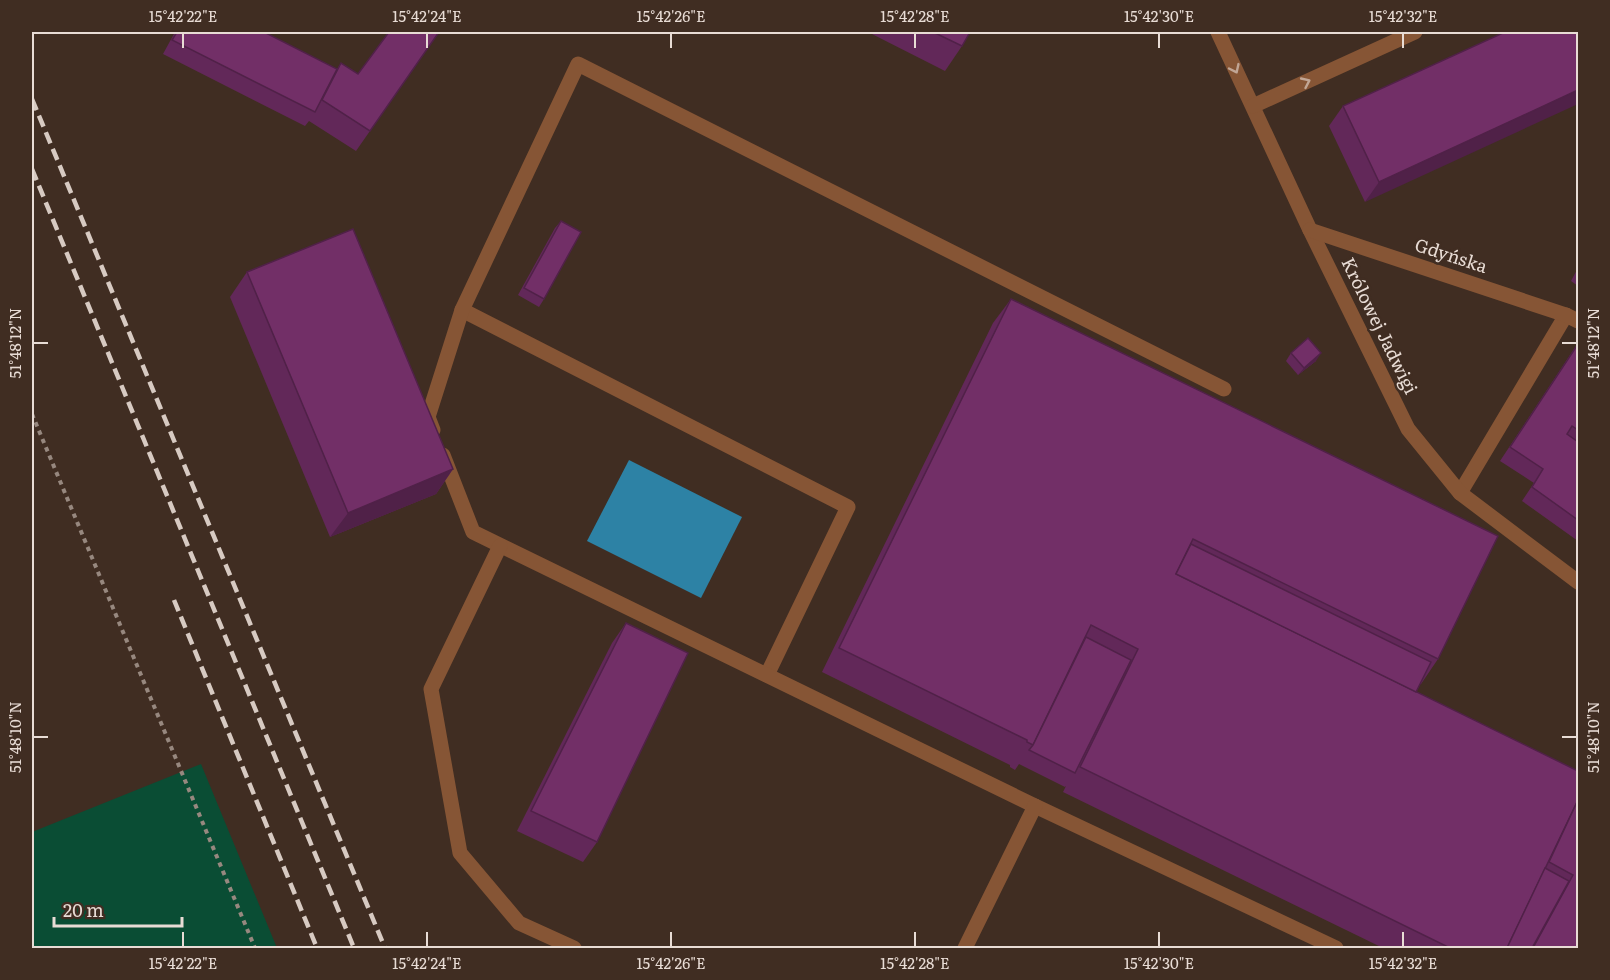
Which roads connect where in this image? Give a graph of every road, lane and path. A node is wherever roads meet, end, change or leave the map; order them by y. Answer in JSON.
{"nodes":[{"id":1,"x":1218,"y":32,"type":"edge"},
{"id":2,"x":1415,"y":32,"type":"edge"},
{"id":3,"x":1253,"y":106,"type":"junction"},
{"id":4,"x":1310,"y":230,"type":"junction"},
{"id":5,"x":462,"y":310,"type":"junction"},
{"id":6,"x":1572,"y":318,"type":"edge"},
{"id":7,"x":1224,"y":389,"type":"dead end"},
{"id":8,"x":32,"y":414,"type":"edge"},
{"id":9,"x":1460,"y":493,"type":"junction"},
{"id":10,"x":501,"y":546,"type":"junction"},
{"id":11,"x":1578,"y":582,"type":"edge"},
{"id":12,"x":767,"y":675,"type":"junction"},
{"id":13,"x":1035,"y":806,"type":"junction"},
{"id":14,"x":255,"y":948,"type":"edge"},
{"id":15,"x":574,"y":948,"type":"edge"},
{"id":16,"x":964,"y":948,"type":"edge"},
{"id":17,"x":1336,"y":948,"type":"edge"}],
"edges":[{"from":1,"to":3,"type":"street","name":"Królowej Jadwigi","one_way":true},
{"from":3,"to":2,"type":"street","one_way":true},
{"from":3,"to":4,"type":"street","name":"Królowej Jadwigi"},
{"from":4,"to":6,"type":"street","name":"Gdyńska"},
{"from":4,"to":9,"type":"street","name":"Królowej Jadwigi"},
{"from":5,"to":7,"type":"street"},
{"from":5,"to":10,"type":"street"},
{"from":5,"to":12,"type":"street"},
{"from":6,"to":9,"type":"street"},
{"from":8,"to":14,"type":"path"},
{"from":9,"to":11,"type":"street","name":"Królowej Jadwigi"},
{"from":10,"to":12,"type":"street"},
{"from":10,"to":15,"type":"street"},
{"from":12,"to":13,"type":"street"},
{"from":13,"to":16,"type":"street"},
{"from":13,"to":17,"type":"street"}]}
